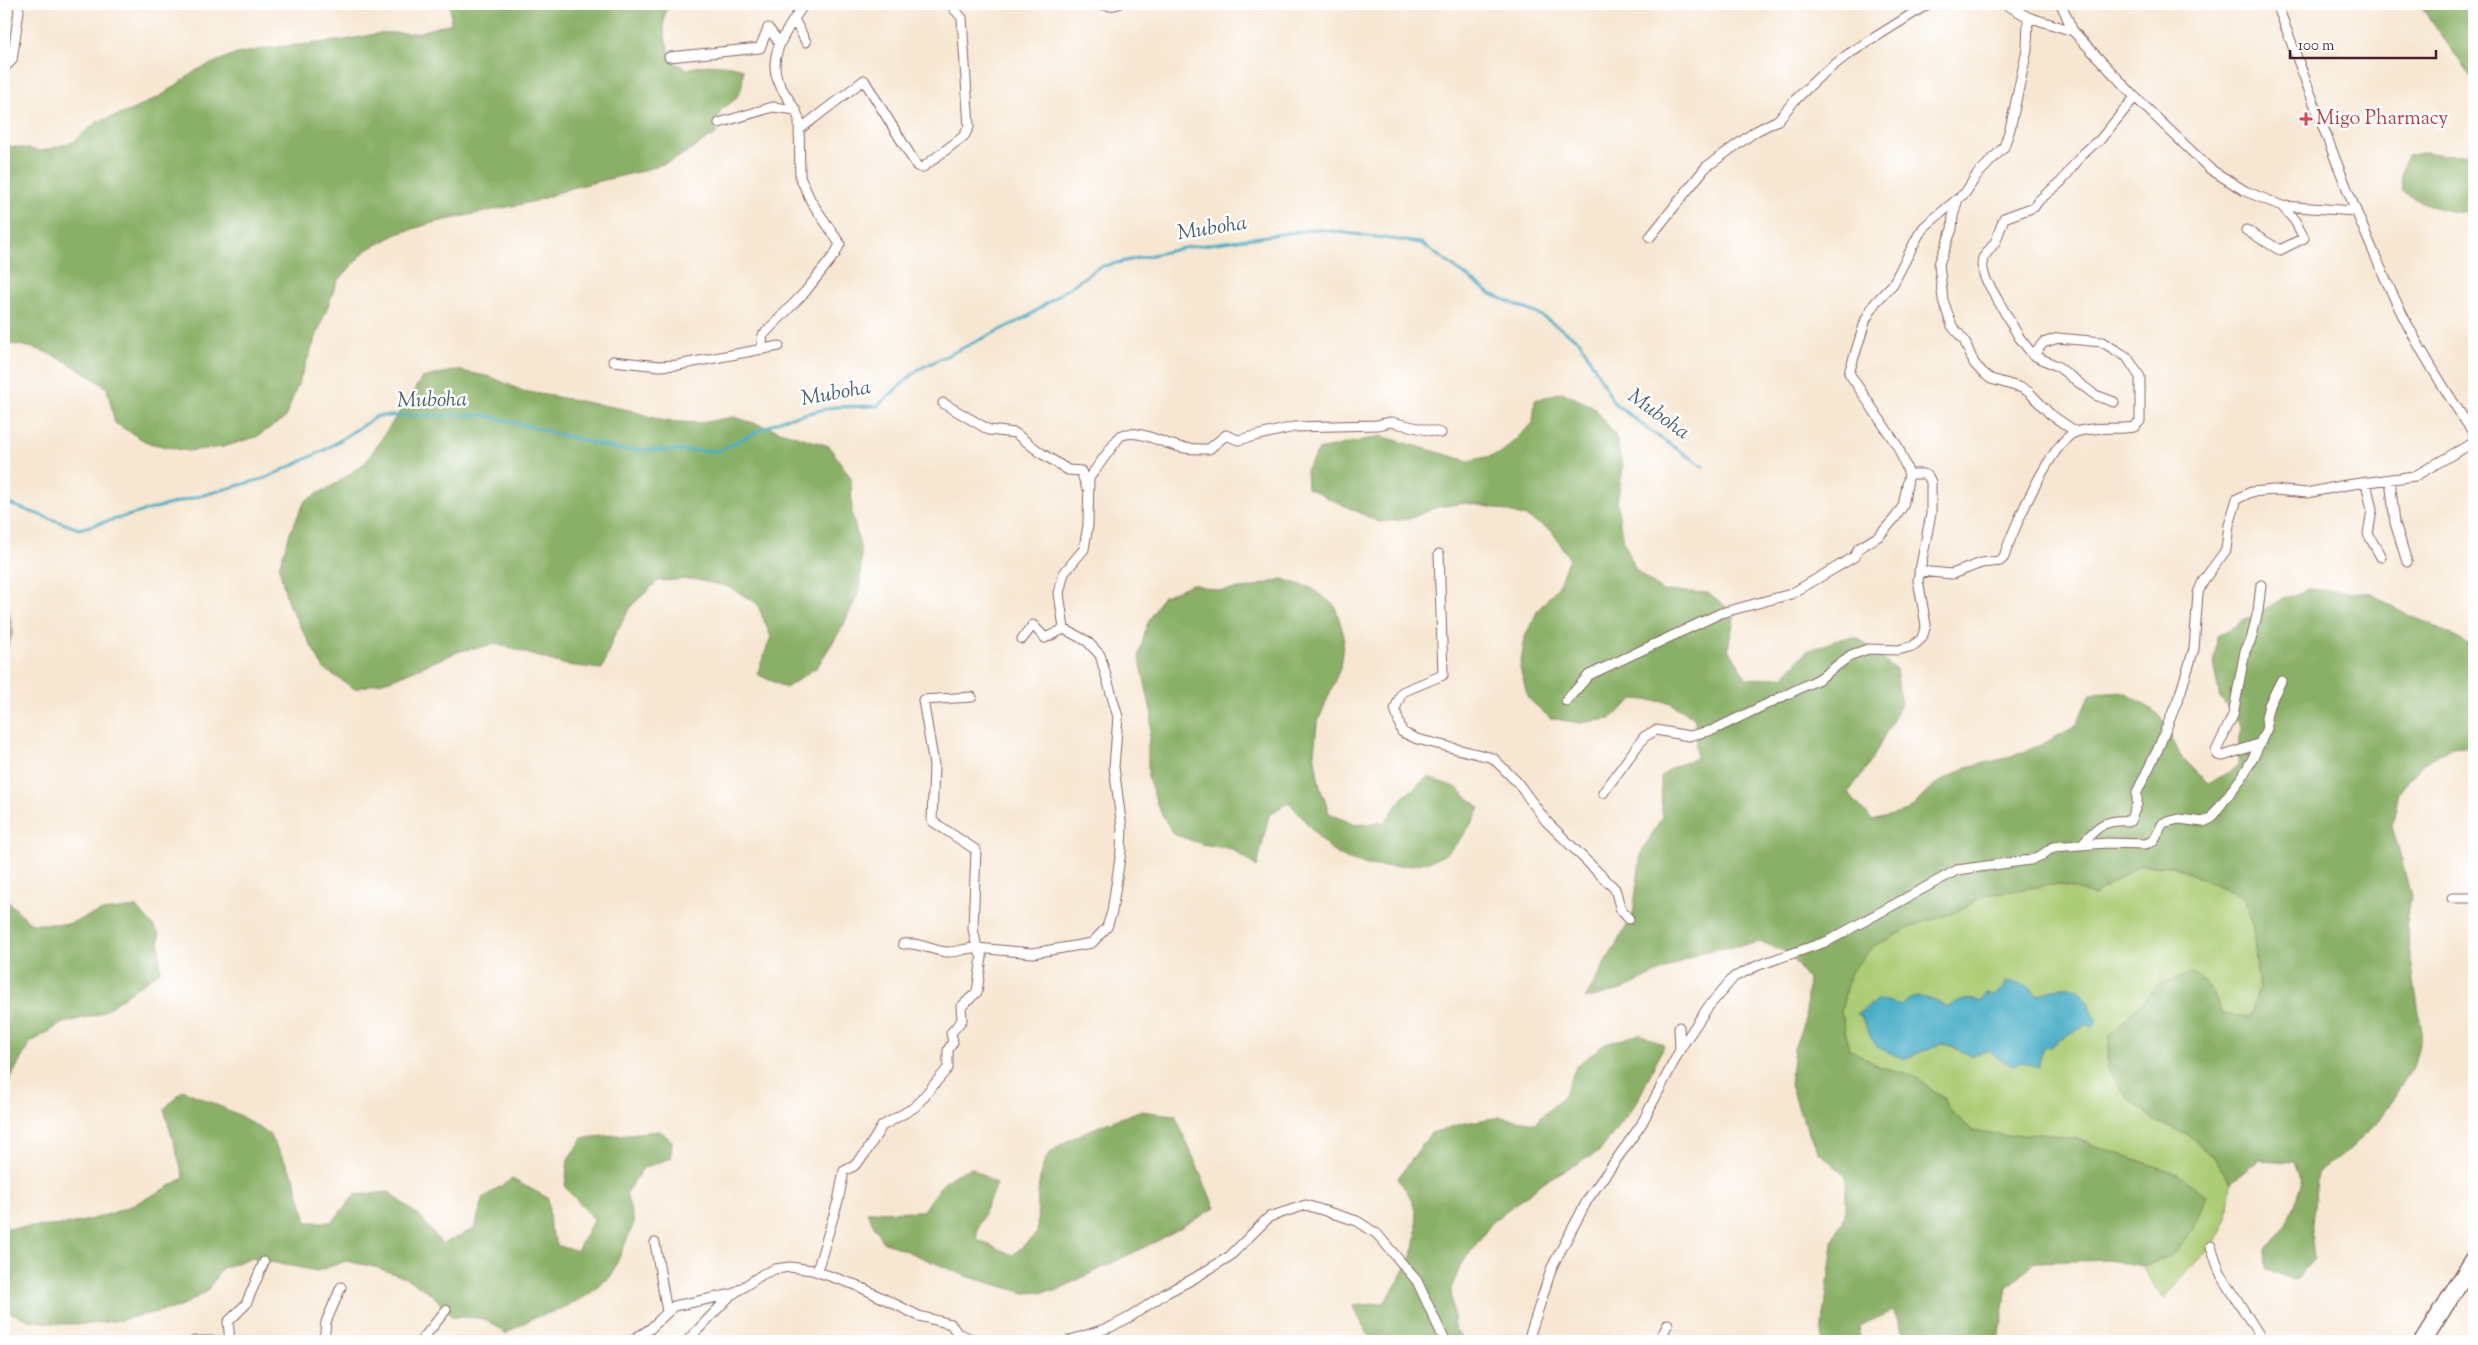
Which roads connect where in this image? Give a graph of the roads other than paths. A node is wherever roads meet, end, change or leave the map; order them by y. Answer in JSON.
{"nodes":[{"id":1,"x":18,"y":4,"type":"edge"},
{"id":2,"x":804,"y":4,"type":"edge"},
{"id":3,"x":950,"y":4,"type":"edge"},
{"id":4,"x":1100,"y":4,"type":"edge"},
{"id":5,"x":1118,"y":4,"type":"edge"},
{"id":6,"x":1928,"y":4,"type":"edge"},
{"id":7,"x":2005,"y":4,"type":"edge"},
{"id":8,"x":2061,"y":4,"type":"edge"},
{"id":9,"x":2277,"y":4,"type":"edge"},
{"id":10,"x":2028,"y":17,"type":"junction"},
{"id":11,"x":794,"y":19,"type":"junction"},
{"id":12,"x":2073,"y":32,"type":"junction"},
{"id":13,"x":779,"y":42,"type":"junction"},
{"id":14,"x":806,"y":42,"type":"dead end"},
{"id":15,"x":669,"y":57,"type":"dead end"},
{"id":16,"x":4,"y":68,"type":"edge"},
{"id":17,"x":2135,"y":97,"type":"junction"},
{"id":18,"x":796,"y":110,"type":"junction"},
{"id":19,"x":718,"y":123,"type":"dead end"},
{"id":20,"x":800,"y":129,"type":"junction"},
{"id":21,"x":1958,"y":199,"type":"junction"},
{"id":22,"x":2282,"y":206,"type":"junction"},
{"id":23,"x":2355,"y":211,"type":"junction"},
{"id":24,"x":2246,"y":230,"type":"dead end"},
{"id":25,"x":1650,"y":237,"type":"dead end"},
{"id":26,"x":779,"y":346,"type":"dead end"},
{"id":27,"x":761,"y":349,"type":"junction"},
{"id":28,"x":2033,"y":355,"type":"junction"},
{"id":29,"x":613,"y":361,"type":"dead end"},
{"id":30,"x":2114,"y":402,"type":"dead end"},
{"id":31,"x":943,"y":403,"type":"dead end"},
{"id":32,"x":2076,"y":432,"type":"junction"},
{"id":33,"x":1441,"y":433,"type":"dead end"},
{"id":34,"x":2474,"y":434,"type":"edge"},
{"id":35,"x":2474,"y":442,"type":"edge"},
{"id":36,"x":1910,"y":474,"type":"junction"},
{"id":37,"x":2390,"y":479,"type":"junction"},
{"id":38,"x":2366,"y":482,"type":"junction"},
{"id":39,"x":1090,"y":496,"type":"junction"},
{"id":40,"x":1439,"y":554,"type":"dead end"},
{"id":41,"x":2380,"y":557,"type":"dead end"},
{"id":42,"x":2407,"y":562,"type":"dead end"},
{"id":43,"x":1919,"y":571,"type":"junction"},
{"id":44,"x":2261,"y":585,"type":"dead end"},
{"id":45,"x":1064,"y":629,"type":"junction"},
{"id":46,"x":1022,"y":639,"type":"dead end"},
{"id":47,"x":2282,"y":681,"type":"dead end"},
{"id":48,"x":972,"y":697,"type":"dead end"},
{"id":49,"x":1566,"y":701,"type":"dead end"},
{"id":50,"x":2258,"y":744,"type":"junction"},
{"id":51,"x":1603,"y":794,"type":"dead end"},
{"id":52,"x":2082,"y":844,"type":"junction"},
{"id":53,"x":2452,"y":898,"type":"dead end"},
{"id":54,"x":2474,"y":898,"type":"edge"},
{"id":55,"x":1629,"y":919,"type":"dead end"},
{"id":56,"x":903,"y":944,"type":"dead end"},
{"id":57,"x":977,"y":948,"type":"junction"},
{"id":58,"x":1679,"y":1028,"type":"dead end"},
{"id":59,"x":1680,"y":1050,"type":"junction"},
{"id":60,"x":655,"y":1243,"type":"dead end"},
{"id":61,"x":2211,"y":1246,"type":"dead end"},
{"id":62,"x":2474,"y":1259,"type":"edge"},
{"id":63,"x":264,"y":1262,"type":"dead end"},
{"id":64,"x":817,"y":1272,"type":"junction"},
{"id":65,"x":341,"y":1287,"type":"dead end"},
{"id":66,"x":732,"y":1294,"type":"junction"},
{"id":67,"x":446,"y":1310,"type":"dead end"},
{"id":68,"x":667,"y":1312,"type":"junction"},
{"id":69,"x":1668,"y":1324,"type":"dead end"},
{"id":70,"x":194,"y":1341,"type":"edge"},
{"id":71,"x":220,"y":1341,"type":"edge"},
{"id":72,"x":230,"y":1341,"type":"edge"},
{"id":73,"x":324,"y":1341,"type":"edge"},
{"id":74,"x":422,"y":1341,"type":"edge"},
{"id":75,"x":631,"y":1341,"type":"edge"},
{"id":76,"x":687,"y":1341,"type":"edge"},
{"id":77,"x":977,"y":1341,"type":"edge"},
{"id":78,"x":1068,"y":1341,"type":"edge"},
{"id":79,"x":1445,"y":1341,"type":"edge"},
{"id":80,"x":1528,"y":1341,"type":"edge"},
{"id":81,"x":1659,"y":1341,"type":"edge"},
{"id":82,"x":2263,"y":1341,"type":"edge"},
{"id":83,"x":2423,"y":1341,"type":"edge"}],
"edges":[{"from":1,"to":16,"type":"street"},
{"from":2,"to":11,"type":"street"},
{"from":3,"to":20,"type":"street"},
{"from":4,"to":5,"type":"street"},
{"from":6,"to":25,"type":"street"},
{"from":7,"to":10,"type":"street"},
{"from":8,"to":12,"type":"street"},
{"from":9,"to":23,"type":"street"},
{"from":10,"to":12,"type":"street"},
{"from":10,"to":21,"type":"street"},
{"from":11,"to":13,"type":"street"},
{"from":11,"to":14,"type":"street"},
{"from":12,"to":17,"type":"street"},
{"from":13,"to":15,"type":"street"},
{"from":13,"to":18,"type":"street"},
{"from":17,"to":22,"type":"street"},
{"from":17,"to":28,"type":"street"},
{"from":18,"to":19,"type":"street"},
{"from":18,"to":20,"type":"street"},
{"from":20,"to":27,"type":"street"},
{"from":21,"to":32,"type":"street"},
{"from":21,"to":36,"type":"street"},
{"from":22,"to":23,"type":"street"},
{"from":22,"to":24,"type":"street"},
{"from":23,"to":34,"type":"street"},
{"from":26,"to":27,"type":"street"},
{"from":27,"to":29,"type":"street"},
{"from":28,"to":30,"type":"street"},
{"from":28,"to":32,"type":"street"},
{"from":31,"to":39,"type":"street"},
{"from":32,"to":43,"type":"street"},
{"from":33,"to":39,"type":"street"},
{"from":35,"to":37,"type":"street"},
{"from":36,"to":43,"type":"street"},
{"from":36,"to":49,"type":"street"},
{"from":37,"to":38,"type":"street"},
{"from":37,"to":42,"type":"street"},
{"from":38,"to":41,"type":"street"},
{"from":38,"to":52,"type":"street"},
{"from":39,"to":45,"type":"street"},
{"from":40,"to":55,"type":"street"},
{"from":43,"to":51,"type":"street"},
{"from":44,"to":50,"type":"street"},
{"from":45,"to":46,"type":"street"},
{"from":45,"to":57,"type":"street"},
{"from":47,"to":50,"type":"street"},
{"from":48,"to":57,"type":"street"},
{"from":50,"to":52,"type":"street"},
{"from":52,"to":59,"type":"street"},
{"from":53,"to":54,"type":"street"},
{"from":56,"to":57,"type":"street"},
{"from":57,"to":64,"type":"street"},
{"from":58,"to":59,"type":"street"},
{"from":59,"to":80,"type":"street"},
{"from":60,"to":68,"type":"street"},
{"from":61,"to":82,"type":"street"},
{"from":62,"to":83,"type":"highway"},
{"from":63,"to":72,"type":"street"},
{"from":64,"to":66,"type":"street"},
{"from":64,"to":77,"type":"street"},
{"from":65,"to":73,"type":"street"},
{"from":66,"to":68,"type":"street"},
{"from":66,"to":76,"type":"street"},
{"from":67,"to":74,"type":"street"},
{"from":68,"to":75,"type":"street"},
{"from":69,"to":81,"type":"street"},
{"from":70,"to":71,"type":"street"},
{"from":78,"to":79,"type":"street"}]}
